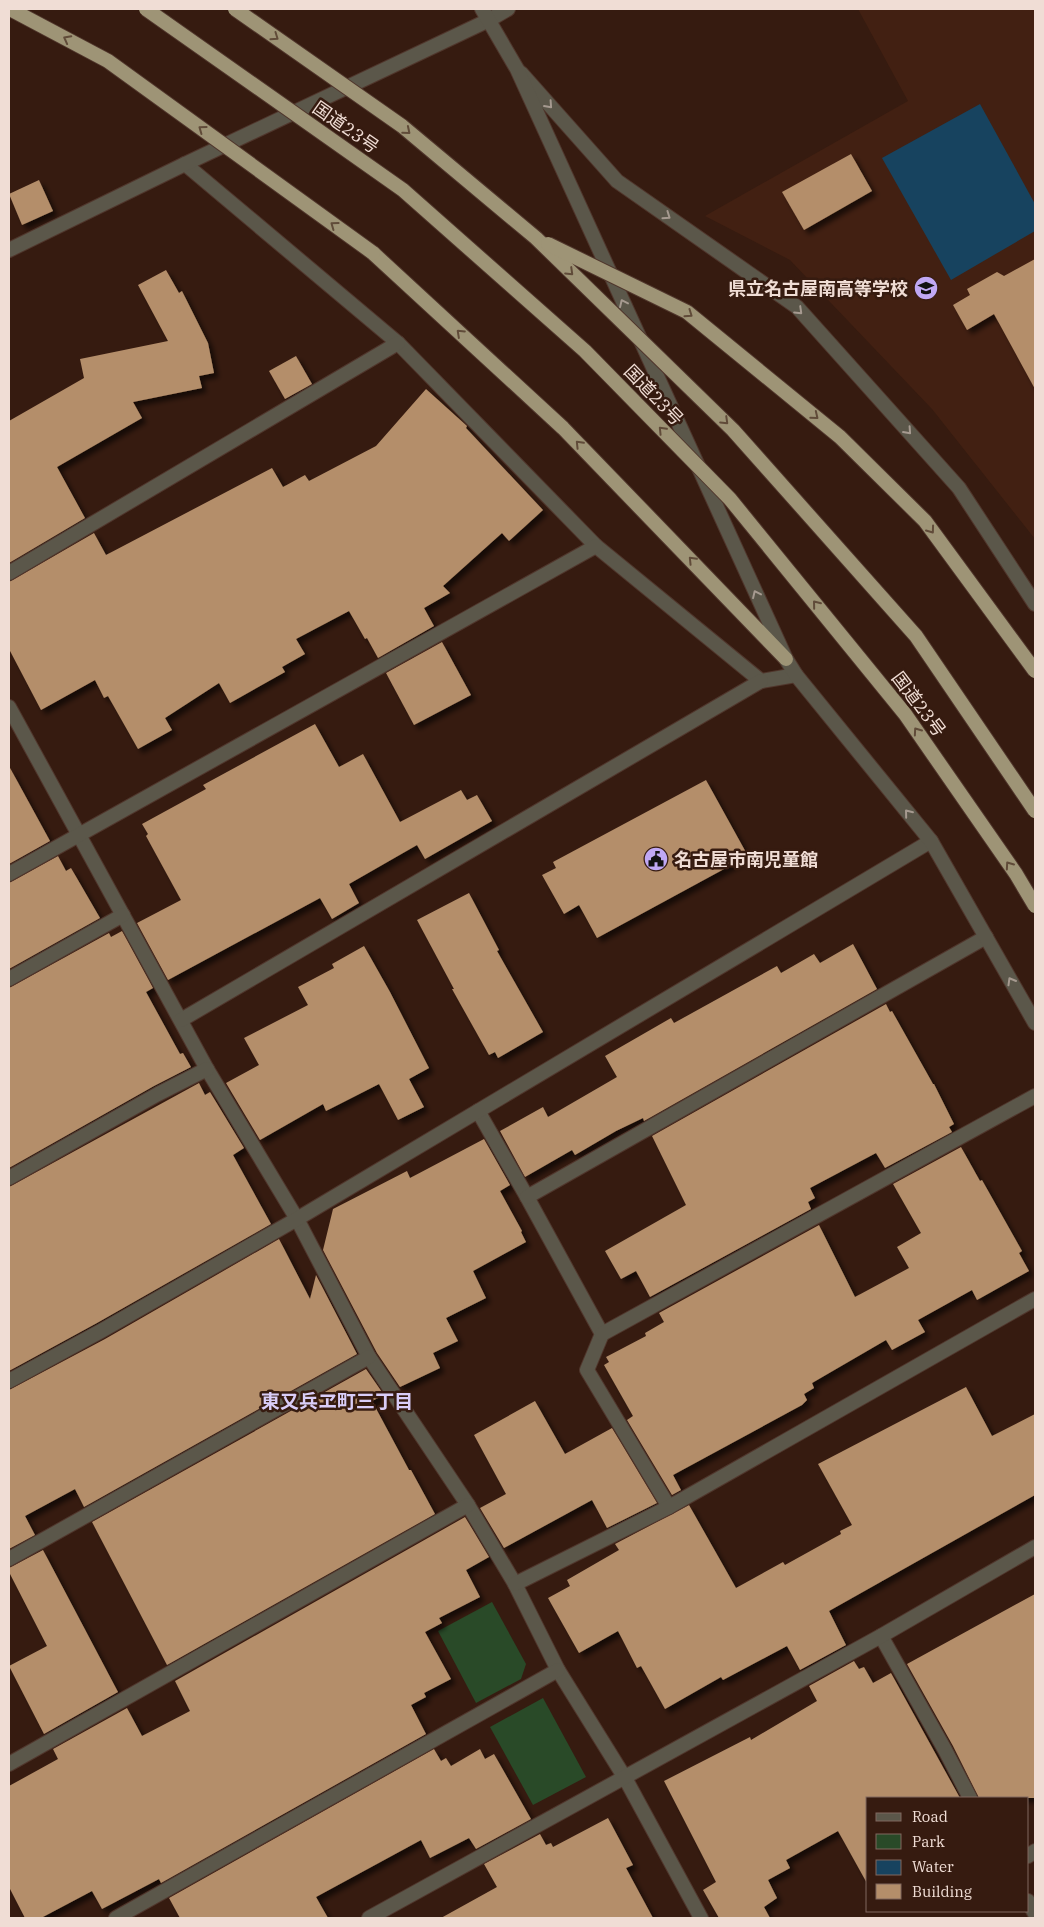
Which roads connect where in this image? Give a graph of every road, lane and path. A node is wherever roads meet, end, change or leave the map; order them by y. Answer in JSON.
{"nodes":[{"id":1,"x":10,"y":9,"type":"edge"},
{"id":2,"x":146,"y":9,"type":"edge"},
{"id":3,"x":235,"y":9,"type":"edge"},
{"id":4,"x":508,"y":9,"type":"edge"},
{"id":5,"x":485,"y":14,"type":"edge"},
{"id":6,"x":517,"y":69,"type":"junction"},
{"id":7,"x":185,"y":164,"type":"junction"},
{"id":8,"x":536,"y":238,"type":"junction"},
{"id":9,"x":9,"y":250,"type":"edge"},
{"id":10,"x":398,"y":343,"type":"junction"},
{"id":11,"x":596,"y":546,"type":"junction"},
{"id":12,"x":9,"y":573,"type":"edge"},
{"id":13,"x":1035,"y":604,"type":"edge"},
{"id":14,"x":786,"y":659,"type":"junction"},
{"id":15,"x":1035,"y":671,"type":"edge"},
{"id":16,"x":796,"y":675,"type":"junction"},
{"id":17,"x":761,"y":681,"type":"junction"},
{"id":18,"x":9,"y":707,"type":"edge"},
{"id":19,"x":1035,"y":812,"type":"edge"},
{"id":20,"x":79,"y":835,"type":"junction"},
{"id":21,"x":931,"y":841,"type":"junction"},
{"id":22,"x":9,"y":874,"type":"edge"},
{"id":23,"x":1035,"y":906,"type":"edge"},
{"id":24,"x":123,"y":915,"type":"junction"},
{"id":25,"x":986,"y":937,"type":"junction"},
{"id":26,"x":9,"y":979,"type":"edge"},
{"id":27,"x":181,"y":1020,"type":"junction"},
{"id":28,"x":1035,"y":1023,"type":"edge"},
{"id":29,"x":207,"y":1069,"type":"junction"},
{"id":30,"x":1035,"y":1096,"type":"edge"},
{"id":31,"x":478,"y":1111,"type":"junction"},
{"id":32,"x":9,"y":1178,"type":"edge"},
{"id":33,"x":527,"y":1197,"type":"junction"},
{"id":34,"x":298,"y":1219,"type":"junction"},
{"id":35,"x":1035,"y":1298,"type":"edge"},
{"id":36,"x":602,"y":1334,"type":"junction"},
{"id":37,"x":369,"y":1357,"type":"junction"},
{"id":38,"x":9,"y":1380,"type":"edge"},
{"id":39,"x":468,"y":1505,"type":"junction"},
{"id":40,"x":669,"y":1506,"type":"junction"},
{"id":41,"x":1035,"y":1547,"type":"edge"},
{"id":42,"x":9,"y":1559,"type":"edge"},
{"id":43,"x":515,"y":1584,"type":"junction"},
{"id":44,"x":881,"y":1636,"type":"junction"},
{"id":45,"x":558,"y":1670,"type":"junction"},
{"id":46,"x":9,"y":1764,"type":"edge"},
{"id":47,"x":625,"y":1778,"type":"junction"},
{"id":48,"x":969,"y":1797,"type":"edge"},
{"id":49,"x":1029,"y":1902,"type":"edge"},
{"id":50,"x":1035,"y":1914,"type":"edge"},
{"id":51,"x":116,"y":1918,"type":"edge"},
{"id":52,"x":369,"y":1918,"type":"edge"},
{"id":53,"x":701,"y":1918,"type":"edge"}],
"edges":[{"from":14,"to":1,"type":"highway","one_way":true,"bridge":true},
{"from":23,"to":2,"type":"highway","name":"国道23号","one_way":true,"bridge":true},
{"from":3,"to":8,"type":"highway","name":"国道23号","one_way":true,"bridge":true},
{"from":4,"to":5,"type":"street"},
{"from":5,"to":6,"type":"street"},
{"from":5,"to":7,"type":"street"},
{"from":6,"to":13,"type":"street","one_way":true},
{"from":14,"to":6,"type":"street","one_way":true},
{"from":7,"to":9,"type":"street"},
{"from":7,"to":10,"type":"street"},
{"from":8,"to":15,"type":"highway","one_way":true,"bridge":true},
{"from":8,"to":19,"type":"highway","name":"国道23号","one_way":true,"bridge":true},
{"from":10,"to":11,"type":"street"},
{"from":10,"to":12,"type":"street"},
{"from":11,"to":17,"type":"street"},
{"from":11,"to":20,"type":"street"},
{"from":14,"to":16,"type":"street"},
{"from":16,"to":17,"type":"street"},
{"from":21,"to":16,"type":"street","one_way":true},
{"from":17,"to":27,"type":"street"},
{"from":18,"to":20,"type":"street"},
{"from":20,"to":22,"type":"street"},
{"from":20,"to":24,"type":"street"},
{"from":21,"to":25,"type":"street"},
{"from":21,"to":31,"type":"street"},
{"from":24,"to":26,"type":"street"},
{"from":24,"to":27,"type":"street"},
{"from":28,"to":25,"type":"street","one_way":true},
{"from":25,"to":33,"type":"street"},
{"from":27,"to":29,"type":"street"},
{"from":29,"to":32,"type":"street"},
{"from":29,"to":34,"type":"street"},
{"from":30,"to":36,"type":"street"},
{"from":31,"to":33,"type":"street"},
{"from":31,"to":34,"type":"street"},
{"from":33,"to":36,"type":"street"},
{"from":34,"to":37,"type":"street"},
{"from":34,"to":38,"type":"street"},
{"from":35,"to":40,"type":"street"},
{"from":36,"to":40,"type":"street"},
{"from":37,"to":39,"type":"street"},
{"from":37,"to":42,"type":"street"},
{"from":39,"to":43,"type":"street"},
{"from":39,"to":46,"type":"street"},
{"from":40,"to":43,"type":"street"},
{"from":41,"to":44,"type":"street"},
{"from":43,"to":45,"type":"street"},
{"from":44,"to":47,"type":"street"},
{"from":44,"to":48,"type":"street"},
{"from":45,"to":47,"type":"street"},
{"from":45,"to":51,"type":"street"},
{"from":47,"to":52,"type":"street"},
{"from":47,"to":53,"type":"street"},
{"from":49,"to":50,"type":"street"}]}
